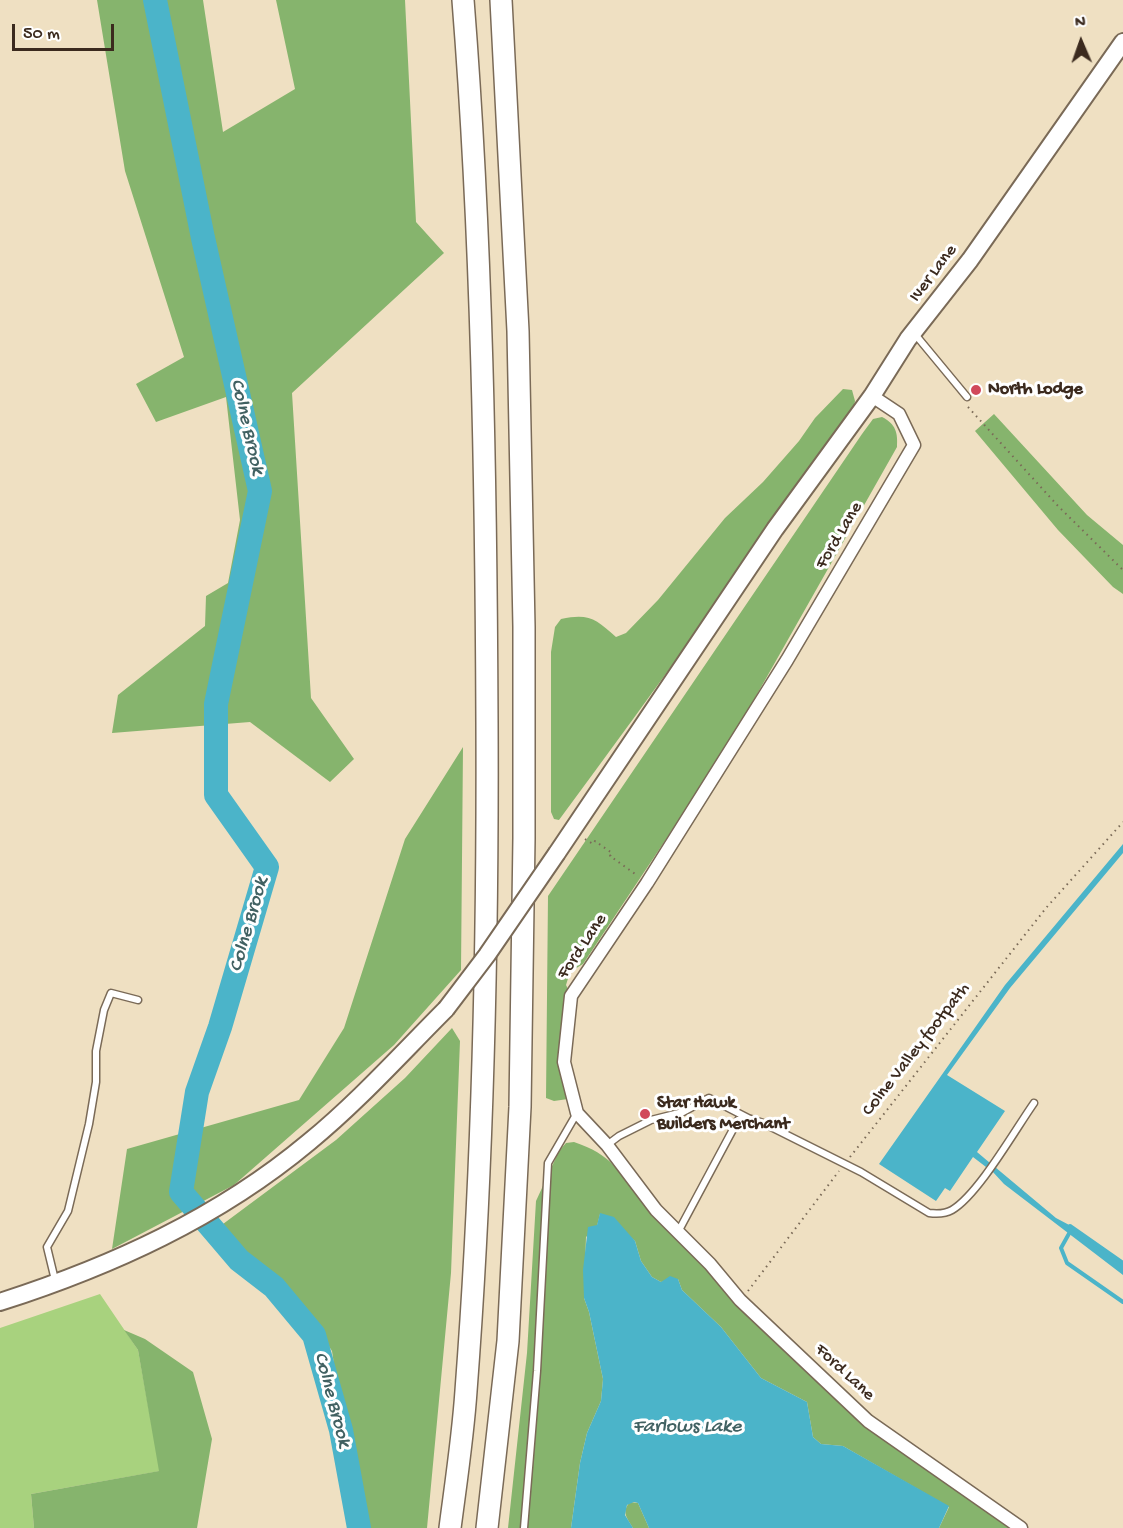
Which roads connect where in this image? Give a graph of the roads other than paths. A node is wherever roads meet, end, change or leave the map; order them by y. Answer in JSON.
{"nodes":[{"id":1,"x":463,"y":0,"type":"edge"},
{"id":2,"x":501,"y":0,"type":"edge"},
{"id":3,"x":1123,"y":42,"type":"edge"},
{"id":4,"x":913,"y":333,"type":"junction"},
{"id":5,"x":872,"y":396,"type":"junction"},
{"id":6,"x":967,"y":397,"type":"dead end"},
{"id":7,"x":138,"y":1000,"type":"dead end"},
{"id":8,"x":1034,"y":1103,"type":"dead end"},
{"id":9,"x":577,"y":1113,"type":"junction"},
{"id":10,"x":748,"y":1118,"type":"junction"},
{"id":11,"x":607,"y":1145,"type":"junction"},
{"id":12,"x":677,"y":1233,"type":"junction"},
{"id":13,"x":56,"y":1284,"type":"junction"},
{"id":14,"x":0,"y":1302,"type":"edge"},
{"id":15,"x":450,"y":1528,"type":"edge"},
{"id":16,"x":487,"y":1528,"type":"edge"},
{"id":17,"x":524,"y":1528,"type":"edge"},
{"id":18,"x":1020,"y":1528,"type":"edge"}],
"edges":[{"from":1,"to":15,"type":"highway"},
{"from":2,"to":16,"type":"highway"},
{"from":3,"to":4,"type":"main road","name":"Iver Lane"},
{"from":4,"to":5,"type":"main road","name":"Iver Lane"},
{"from":4,"to":6,"type":"lane"},
{"from":5,"to":9,"type":"street","name":"Ford Lane"},
{"from":5,"to":13,"type":"main road","name":"Iver Lane","bridge":true},
{"from":7,"to":13,"type":"lane"},
{"from":8,"to":10,"type":"lane"},
{"from":9,"to":11,"type":"street","name":"Ford Lane"},
{"from":9,"to":17,"type":"lane"},
{"from":10,"to":11,"type":"lane"},
{"from":10,"to":12,"type":"lane"},
{"from":11,"to":12,"type":"street","name":"Ford Lane"},
{"from":12,"to":18,"type":"street","name":"Ford Lane"},
{"from":13,"to":14,"type":"main road","name":"Iver Lane"}]}
